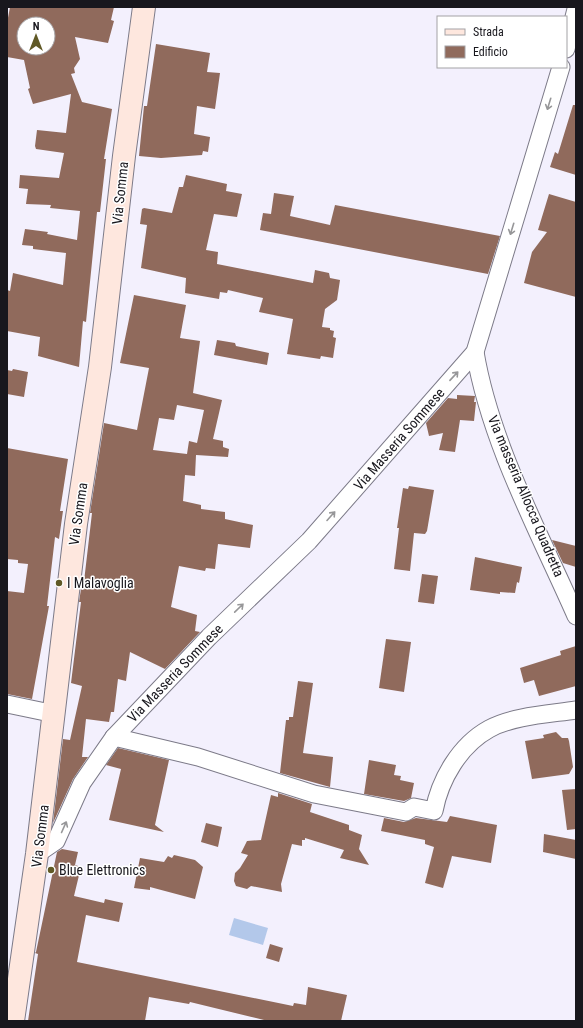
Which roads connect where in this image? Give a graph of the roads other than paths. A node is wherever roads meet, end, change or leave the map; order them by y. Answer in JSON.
{"nodes":[{"id":1,"x":144,"y":7,"type":"edge"},
{"id":2,"x":576,"y":9,"type":"edge"},
{"id":3,"x":567,"y":45,"type":"edge"},
{"id":4,"x":561,"y":68,"type":"edge"},
{"id":5,"x":475,"y":352,"type":"junction"},
{"id":6,"x":576,"y":616,"type":"edge"},
{"id":7,"x":7,"y":704,"type":"edge"},
{"id":8,"x":576,"y":710,"type":"edge"},
{"id":9,"x":55,"y":714,"type":"junction"},
{"id":10,"x":114,"y":737,"type":"junction"},
{"id":11,"x":37,"y":854,"type":"junction"},
{"id":12,"x":13,"y":1021,"type":"edge"}],
"edges":[{"from":1,"to":9,"type":"street","name":"Via Somma"},
{"from":2,"to":3,"type":"street"},
{"from":4,"to":5,"type":"street","name":"Via Masseria Sommese","one_way":true},
{"from":5,"to":6,"type":"street","name":"Via masseria Allocca Quadretta"},
{"from":10,"to":5,"type":"street","name":"Via Masseria Sommese","one_way":true},
{"from":7,"to":9,"type":"street"},
{"from":8,"to":10,"type":"street","name":"Via Masseria Sommese"},
{"from":9,"to":11,"type":"street","name":"Via Somma"},
{"from":11,"to":10,"type":"street","name":"Via Masseria Sommese","one_way":true},
{"from":11,"to":12,"type":"street","name":"Via Somma"}]}
